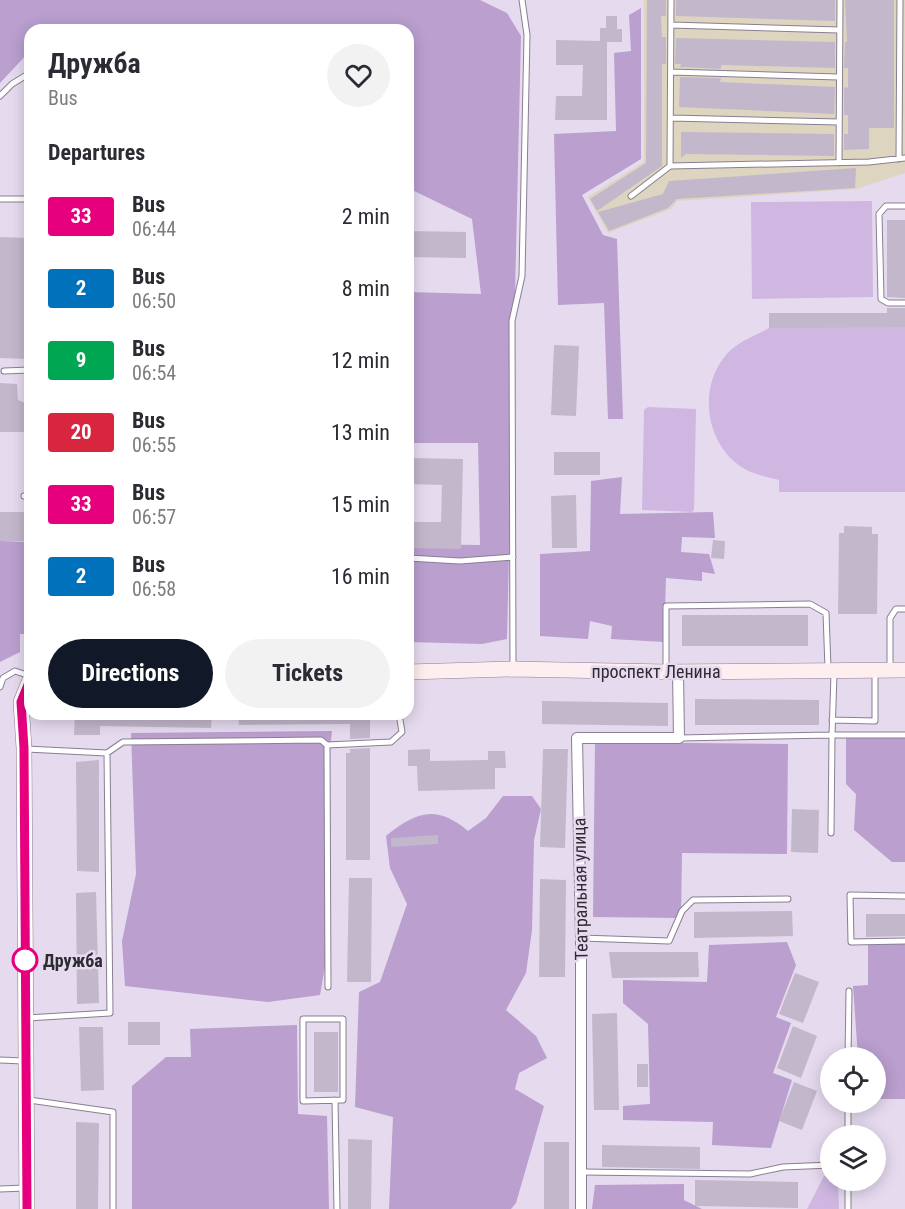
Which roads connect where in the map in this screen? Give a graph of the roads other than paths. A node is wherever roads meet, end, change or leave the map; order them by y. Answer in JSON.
{"nodes":[{"id":1,"x":522,"y":0,"type":"edge"},
{"id":2,"x":671,"y":0,"type":"edge"},
{"id":3,"x":840,"y":0,"type":"edge"},
{"id":4,"x":900,"y":0,"type":"edge"},
{"id":5,"x":671,"y":25,"type":"junction"},
{"id":6,"x":840,"y":30,"type":"junction"},
{"id":7,"x":671,"y":72,"type":"junction"},
{"id":8,"x":24,"y":77,"type":"edge"},
{"id":9,"x":839,"y":77,"type":"junction"},
{"id":10,"x":0,"y":96,"type":"edge"},
{"id":11,"x":671,"y":118,"type":"junction"},
{"id":12,"x":839,"y":122,"type":"junction"},
{"id":13,"x":902,"y":158,"type":"edge"},
{"id":14,"x":839,"y":163,"type":"junction"},
{"id":15,"x":670,"y":166,"type":"junction"},
{"id":16,"x":631,"y":196,"type":"dead end"},
{"id":17,"x":0,"y":199,"type":"edge"},
{"id":18,"x":24,"y":199,"type":"edge"},
{"id":19,"x":905,"y":206,"type":"edge"},
{"id":20,"x":905,"y":303,"type":"edge"},
{"id":21,"x":24,"y":370,"type":"edge"},
{"id":22,"x":4,"y":371,"type":"dead end"},
{"id":23,"x":513,"y":557,"type":"junction"},
{"id":24,"x":414,"y":558,"type":"edge"},
{"id":25,"x":905,"y":609,"type":"edge"},
{"id":26,"x":513,"y":669,"type":"junction"},
{"id":27,"x":890,"y":671,"type":"edge"},
{"id":28,"x":414,"y":672,"type":"edge"},
{"id":29,"x":672,"y":672,"type":"junction"},
{"id":30,"x":831,"y":672,"type":"junction"},
{"id":31,"x":24,"y":675,"type":"edge"},
{"id":32,"x":0,"y":687,"type":"edge"},
{"id":33,"x":24,"y":694,"type":"edge"},
{"id":34,"x":400,"y":720,"type":"edge"},
{"id":35,"x":832,"y":720,"type":"junction"},
{"id":36,"x":832,"y":735,"type":"junction"},
{"id":37,"x":905,"y":735,"type":"edge"},
{"id":38,"x":679,"y":738,"type":"junction"},
{"id":39,"x":327,"y":744,"type":"junction"},
{"id":40,"x":24,"y":748,"type":"junction"},
{"id":41,"x":108,"y":753,"type":"junction"},
{"id":42,"x":831,"y":833,"type":"dead end"},
{"id":43,"x":905,"y":896,"type":"edge"},
{"id":44,"x":788,"y":899,"type":"dead end"},
{"id":45,"x":581,"y":938,"type":"junction"},
{"id":46,"x":905,"y":941,"type":"edge"},
{"id":47,"x":327,"y":987,"type":"dead end"},
{"id":48,"x":849,"y":991,"type":"dead end"},
{"id":49,"x":27,"y":1018,"type":"junction"},
{"id":50,"x":848,"y":1047,"type":"edge"},
{"id":51,"x":0,"y":1060,"type":"edge"},
{"id":52,"x":26,"y":1061,"type":"junction"},
{"id":53,"x":25,"y":1099,"type":"junction"},
{"id":54,"x":335,"y":1100,"type":"junction"},
{"id":55,"x":820,"y":1165,"type":"edge"},
{"id":56,"x":581,"y":1172,"type":"junction"},
{"id":57,"x":0,"y":1184,"type":"edge"},
{"id":58,"x":27,"y":1188,"type":"junction"},
{"id":59,"x":3,"y":1190,"type":"edge"},
{"id":60,"x":848,"y":1191,"type":"edge"},
{"id":61,"x":27,"y":1209,"type":"edge"},
{"id":62,"x":112,"y":1209,"type":"edge"},
{"id":63,"x":337,"y":1209,"type":"edge"},
{"id":64,"x":581,"y":1209,"type":"edge"},
{"id":65,"x":848,"y":1209,"type":"edge"}],
"edges":[{"from":1,"to":23,"type":"lane"},
{"from":2,"to":5,"type":"lane"},
{"from":3,"to":6,"type":"lane"},
{"from":4,"to":13,"type":"lane"},
{"from":5,"to":6,"type":"lane"},
{"from":5,"to":7,"type":"lane"},
{"from":6,"to":9,"type":"lane"},
{"from":7,"to":9,"type":"lane"},
{"from":7,"to":11,"type":"lane"},
{"from":8,"to":10,"type":"lane"},
{"from":9,"to":12,"type":"lane"},
{"from":11,"to":12,"type":"lane"},
{"from":11,"to":15,"type":"lane"},
{"from":12,"to":14,"type":"lane"},
{"from":13,"to":14,"type":"lane"},
{"from":14,"to":15,"type":"lane"},
{"from":15,"to":16,"type":"lane"},
{"from":17,"to":18,"type":"lane"},
{"from":19,"to":20,"type":"lane"},
{"from":21,"to":22,"type":"lane"},
{"from":23,"to":24,"type":"lane"},
{"from":23,"to":26,"type":"lane"},
{"from":25,"to":27,"type":"lane"},
{"from":26,"to":28,"type":"street","name":"проспект Ленина"},
{"from":26,"to":29,"type":"street","name":"проспект Ленина"},
{"from":27,"to":30,"type":"street","name":"проспект Ленина"},
{"from":27,"to":35,"type":"lane"},
{"from":29,"to":30,"type":"street","name":"проспект Ленина"},
{"from":29,"to":30,"type":"lane"},
{"from":29,"to":38,"type":"street"},
{"from":30,"to":35,"type":"lane"},
{"from":31,"to":32,"type":"lane"},
{"from":33,"to":40,"type":"street"},
{"from":34,"to":39,"type":"lane"},
{"from":35,"to":36,"type":"lane"},
{"from":36,"to":37,"type":"lane"},
{"from":36,"to":38,"type":"lane"},
{"from":36,"to":42,"type":"lane"},
{"from":38,"to":45,"type":"street","name":"Театральная улица"},
{"from":39,"to":41,"type":"lane"},
{"from":39,"to":47,"type":"lane"},
{"from":40,"to":41,"type":"lane"},
{"from":40,"to":49,"type":"street"},
{"from":41,"to":49,"type":"lane"},
{"from":43,"to":46,"type":"lane"},
{"from":44,"to":45,"type":"lane"},
{"from":45,"to":56,"type":"street","name":"Театральная улица"},
{"from":48,"to":50,"type":"lane"},
{"from":49,"to":52,"type":"street"},
{"from":51,"to":52,"type":"lane"},
{"from":52,"to":53,"type":"street"},
{"from":53,"to":58,"type":"street"},
{"from":53,"to":62,"type":"lane"},
{"from":54,"to":54,"type":"lane"},
{"from":54,"to":63,"type":"lane"},
{"from":55,"to":56,"type":"lane"},
{"from":56,"to":64,"type":"street","name":"Театральная улица"},
{"from":57,"to":59,"type":"lane"},
{"from":58,"to":59,"type":"lane"},
{"from":58,"to":61,"type":"street"},
{"from":60,"to":65,"type":"lane"}]}
